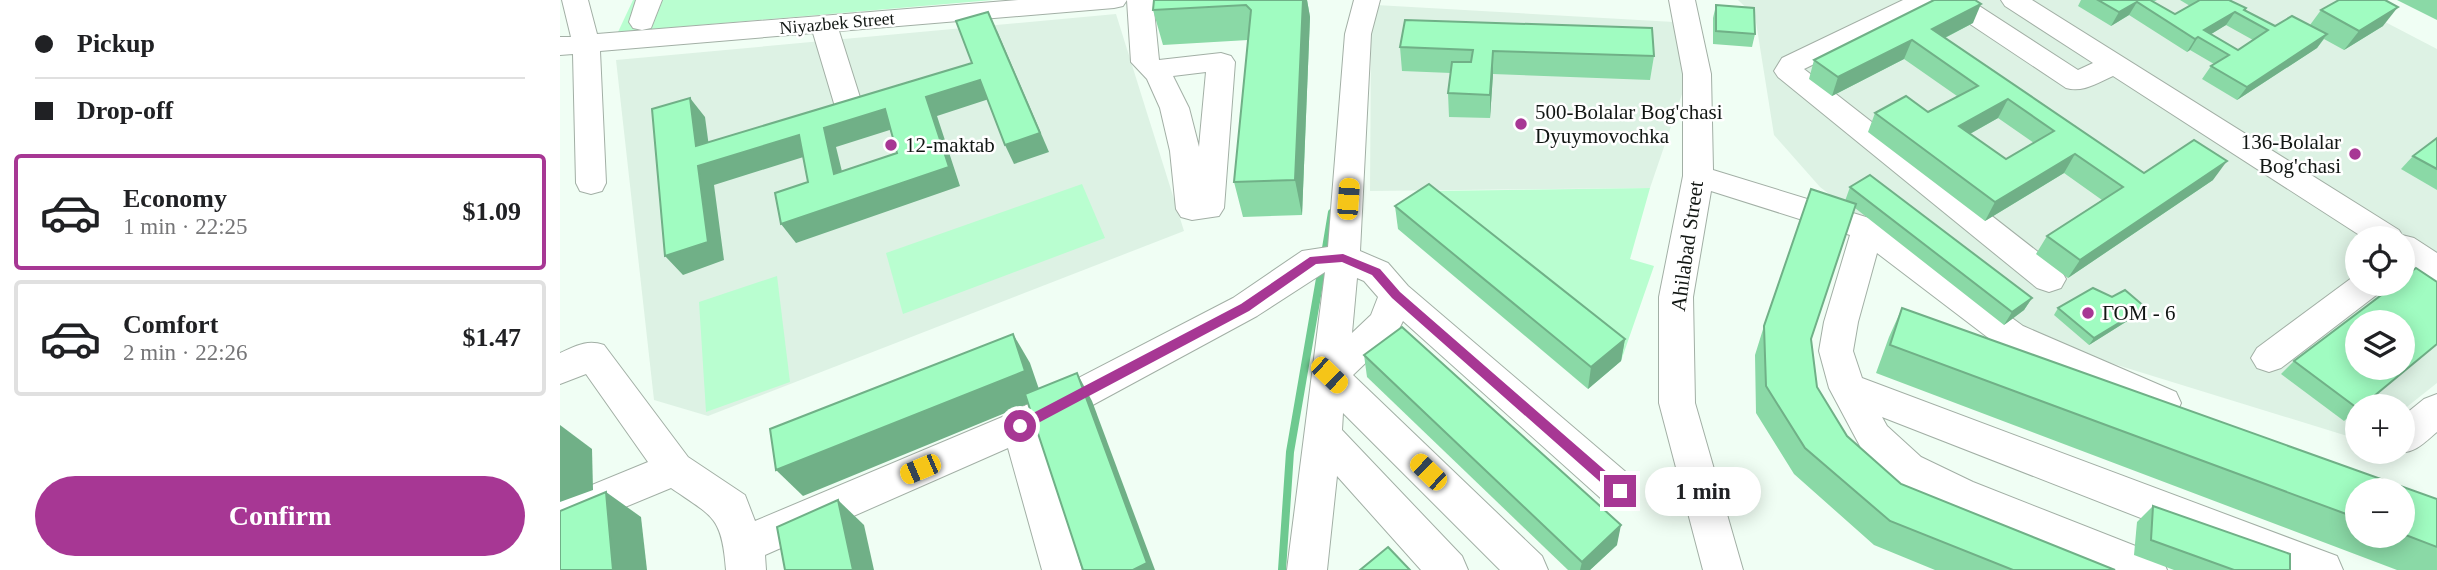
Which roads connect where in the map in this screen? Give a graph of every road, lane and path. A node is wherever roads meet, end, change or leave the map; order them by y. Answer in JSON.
{"nodes":[{"id":1,"x":575,"y":0,"type":"edge"},
{"id":2,"x":1114,"y":0,"type":"edge"},
{"id":3,"x":1140,"y":0,"type":"edge"},
{"id":4,"x":1367,"y":0,"type":"edge"},
{"id":5,"x":1661,"y":0,"type":"edge"},
{"id":6,"x":1682,"y":0,"type":"edge"},
{"id":7,"x":1924,"y":0,"type":"edge"},
{"id":8,"x":1952,"y":0,"type":"edge"},
{"id":9,"x":2014,"y":0,"type":"edge"},
{"id":10,"x":824,"y":24,"type":"junction"},
{"id":11,"x":573,"y":45,"type":"edge"},
{"id":12,"x":2114,"y":64,"type":"junction"},
{"id":13,"x":1156,"y":69,"type":"junction"},
{"id":14,"x":850,"y":110,"type":"edge"},
{"id":15,"x":1698,"y":176,"type":"junction"},
{"id":16,"x":591,"y":183,"type":"dead end"},
{"id":17,"x":2373,"y":226,"type":"edge"},
{"id":18,"x":1868,"y":229,"type":"junction"},
{"id":19,"x":1343,"y":258,"type":"junction"},
{"id":20,"x":2049,"y":279,"type":"dead end"},
{"id":21,"x":1396,"y":295,"type":"junction"},
{"id":22,"x":2351,"y":296,"type":"edge"},
{"id":23,"x":2269,"y":358,"type":"dead end"},
{"id":24,"x":560,"y":369,"type":"edge"},
{"id":25,"x":1329,"y":375,"type":"junction"},
{"id":26,"x":1847,"y":388,"type":"junction"},
{"id":27,"x":2437,"y":410,"type":"edge"},
{"id":28,"x":2197,"y":416,"type":"edge"},
{"id":29,"x":1020,"y":426,"type":"junction"},
{"id":30,"x":2415,"y":428,"type":"edge"},
{"id":31,"x":1322,"y":434,"type":"junction"},
{"id":32,"x":675,"y":469,"type":"junction"},
{"id":33,"x":1620,"y":491,"type":"dead end"},
{"id":34,"x":560,"y":516,"type":"edge"},
{"id":35,"x":745,"y":557,"type":"edge"},
{"id":36,"x":1713,"y":564,"type":"edge"},
{"id":37,"x":1062,"y":570,"type":"edge"},
{"id":38,"x":1307,"y":570,"type":"edge"},
{"id":39,"x":1448,"y":570,"type":"edge"},
{"id":40,"x":1528,"y":570,"type":"edge"},
{"id":41,"x":2147,"y":570,"type":"edge"},
{"id":42,"x":2323,"y":570,"type":"edge"}],
"edges":[{"from":1,"to":11,"type":"street"},
{"from":2,"to":10,"type":"street","name":"Niyazbek Street"},
{"from":3,"to":13,"type":"street"},
{"from":4,"to":19,"type":"street"},
{"from":5,"to":6,"type":"street"},
{"from":6,"to":15,"type":"street","name":"Ahilabad Street"},
{"from":7,"to":20,"type":"street"},
{"from":8,"to":12,"type":"street"},
{"from":9,"to":12,"type":"street"},
{"from":10,"to":11,"type":"street","name":"Niyazbek Street"},
{"from":10,"to":14,"type":"street"},
{"from":11,"to":16,"type":"street"},
{"from":12,"to":17,"type":"street"},
{"from":13,"to":13,"type":"street"},
{"from":15,"to":18,"type":"street"},
{"from":15,"to":36,"type":"street","name":"Ahilabad Street"},
{"from":18,"to":26,"type":"street"},
{"from":18,"to":28,"type":"street"},
{"from":19,"to":21,"type":"street"},
{"from":19,"to":25,"type":"street"},
{"from":19,"to":29,"type":"street"},
{"from":21,"to":25,"type":"street"},
{"from":21,"to":33,"type":"street"},
{"from":22,"to":23,"type":"street"},
{"from":24,"to":32,"type":"street"},
{"from":25,"to":31,"type":"street"},
{"from":25,"to":40,"type":"street"},
{"from":26,"to":41,"type":"street"},
{"from":26,"to":42,"type":"street"},
{"from":27,"to":30,"type":"street"},
{"from":29,"to":35,"type":"street"},
{"from":29,"to":37,"type":"street"},
{"from":31,"to":38,"type":"street"},
{"from":31,"to":39,"type":"street"},
{"from":32,"to":34,"type":"street"},
{"from":32,"to":35,"type":"street"}]}
